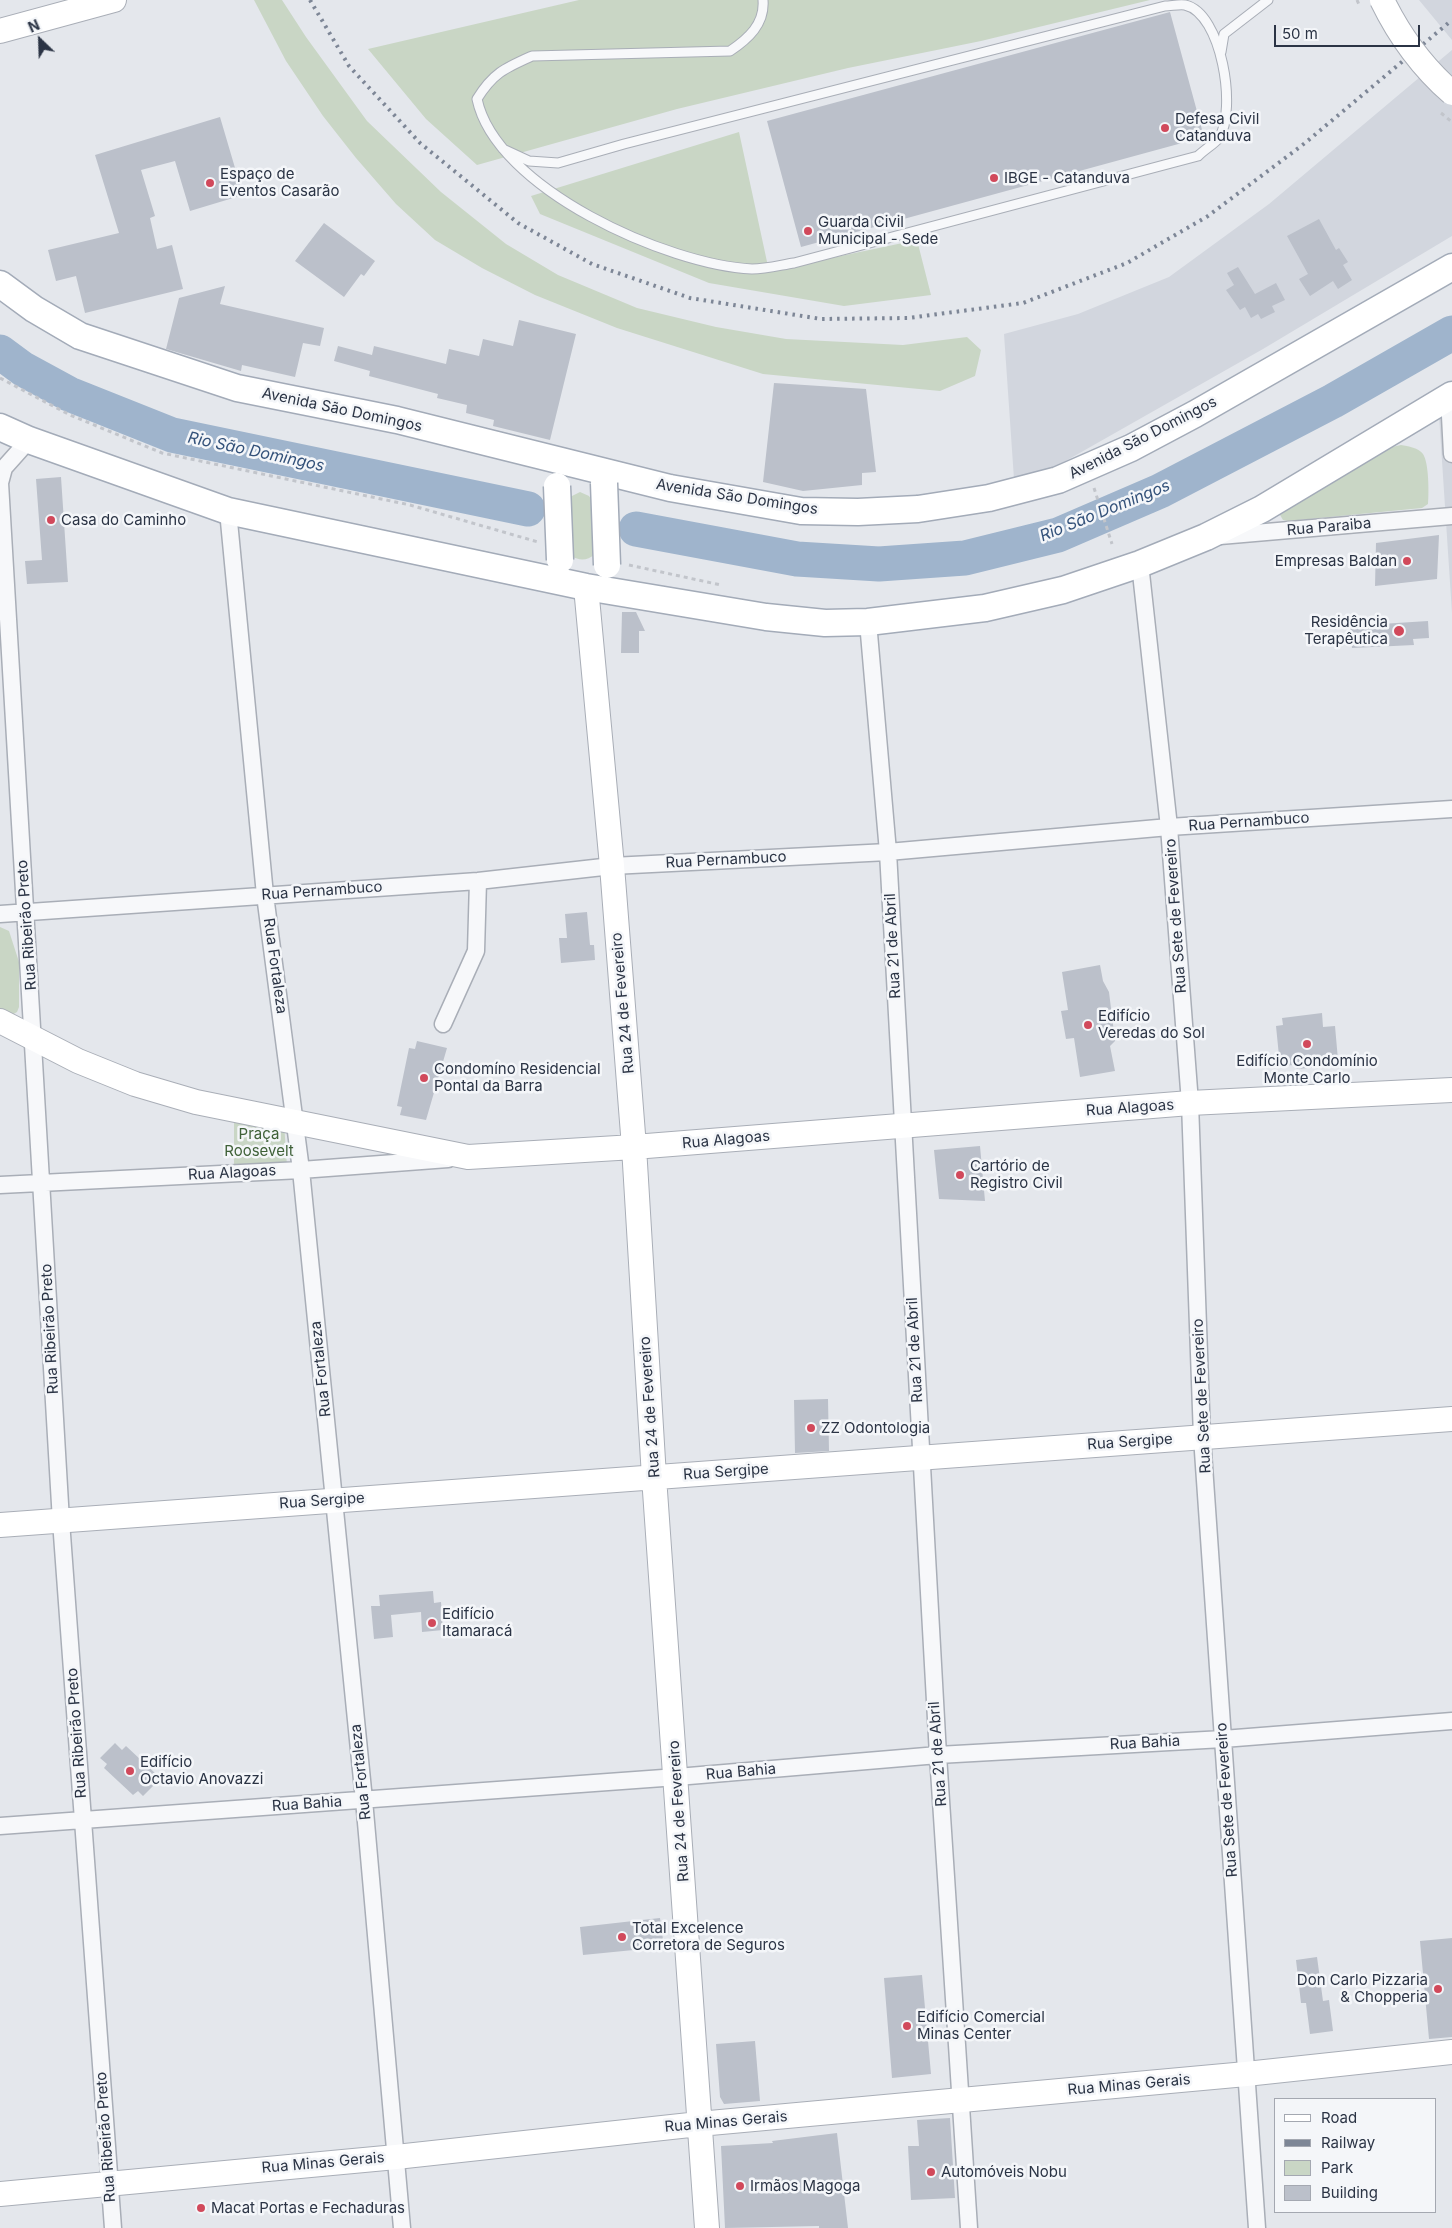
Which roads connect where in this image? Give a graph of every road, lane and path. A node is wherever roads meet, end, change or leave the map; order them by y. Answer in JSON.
{"nodes":[{"id":1,"x":763,"y":0,"type":"edge"},
{"id":2,"x":1268,"y":0,"type":"edge"},
{"id":3,"x":1382,"y":0,"type":"edge"},
{"id":4,"x":108,"y":1,"type":"edge"},
{"id":5,"x":1189,"y":3,"type":"edge"},
{"id":6,"x":0,"y":31,"type":"edge"},
{"id":7,"x":1220,"y":52,"type":"junction"},
{"id":8,"x":1452,"y":93,"type":"edge"},
{"id":9,"x":503,"y":149,"type":"junction"},
{"id":10,"x":1452,"y":267,"type":"edge"},
{"id":11,"x":0,"y":284,"type":"edge"},
{"id":12,"x":1451,"y":396,"type":"edge"},
{"id":13,"x":0,"y":427,"type":"edge"},
{"id":14,"x":29,"y":440,"type":"junction"},
{"id":15,"x":1452,"y":454,"type":"edge"},
{"id":16,"x":558,"y":459,"type":"junction"},
{"id":17,"x":604,"y":477,"type":"junction"},
{"id":18,"x":1094,"y":487,"type":"dead end"},
{"id":19,"x":228,"y":511,"type":"junction"},
{"id":20,"x":1452,"y":516,"type":"edge"},
{"id":21,"x":1206,"y":537,"type":"junction"},
{"id":22,"x":1112,"y":544,"type":"dead end"},
{"id":23,"x":1140,"y":564,"type":"junction"},
{"id":24,"x":560,"y":571,"type":"junction"},
{"id":25,"x":600,"y":581,"type":"junction"},
{"id":26,"x":868,"y":622,"type":"junction"},
{"id":27,"x":1452,"y":809,"type":"edge"},
{"id":28,"x":1169,"y":827,"type":"junction"},
{"id":29,"x":888,"y":852,"type":"junction"},
{"id":30,"x":612,"y":866,"type":"junction"},
{"id":31,"x":478,"y":881,"type":"junction"},
{"id":32,"x":265,"y":895,"type":"junction"},
{"id":33,"x":26,"y":913,"type":"junction"},
{"id":34,"x":0,"y":914,"type":"edge"},
{"id":35,"x":0,"y":1021,"type":"edge"},
{"id":36,"x":443,"y":1024,"type":"dead end"},
{"id":37,"x":34,"y":1037,"type":"junction"},
{"id":38,"x":1452,"y":1090,"type":"edge"},
{"id":39,"x":1190,"y":1103,"type":"junction"},
{"id":40,"x":296,"y":1123,"type":"junction"},
{"id":41,"x":903,"y":1125,"type":"junction"},
{"id":42,"x":634,"y":1147,"type":"junction"},
{"id":43,"x":468,"y":1158,"type":"junction"},
{"id":44,"x":301,"y":1170,"type":"junction"},
{"id":45,"x":41,"y":1182,"type":"junction"},
{"id":46,"x":0,"y":1185,"type":"edge"},
{"id":47,"x":1452,"y":1419,"type":"edge"},
{"id":48,"x":1202,"y":1437,"type":"junction"},
{"id":49,"x":921,"y":1458,"type":"junction"},
{"id":50,"x":654,"y":1477,"type":"junction"},
{"id":51,"x":333,"y":1500,"type":"junction"},
{"id":52,"x":61,"y":1521,"type":"junction"},
{"id":53,"x":0,"y":1525,"type":"edge"},
{"id":54,"x":1452,"y":1721,"type":"edge"},
{"id":55,"x":1223,"y":1739,"type":"junction"},
{"id":56,"x":938,"y":1754,"type":"junction"},
{"id":57,"x":677,"y":1777,"type":"junction"},
{"id":58,"x":364,"y":1800,"type":"junction"},
{"id":59,"x":84,"y":1820,"type":"junction"},
{"id":60,"x":0,"y":1826,"type":"edge"},
{"id":61,"x":1452,"y":2052,"type":"edge"},
{"id":62,"x":1246,"y":2074,"type":"junction"},
{"id":63,"x":962,"y":2101,"type":"junction"},
{"id":64,"x":699,"y":2124,"type":"junction"},
{"id":65,"x":396,"y":2157,"type":"junction"},
{"id":66,"x":110,"y":2183,"type":"junction"},
{"id":67,"x":0,"y":2194,"type":"edge"},
{"id":68,"x":113,"y":2228,"type":"edge"},
{"id":69,"x":402,"y":2228,"type":"edge"},
{"id":70,"x":707,"y":2228,"type":"edge"},
{"id":71,"x":970,"y":2228,"type":"edge"},
{"id":72,"x":1257,"y":2228,"type":"edge"}],
"edges":[{"from":1,"to":9,"type":"lane"},
{"from":2,"to":7,"type":"lane"},
{"from":3,"to":8,"type":"street","bridge":true},
{"from":4,"to":6,"type":"street"},
{"from":5,"to":7,"type":"lane"},
{"from":5,"to":9,"type":"lane"},
{"from":7,"to":9,"type":"lane"},
{"from":10,"to":17,"type":"main road","name":"Avenida São Domingos"},
{"from":11,"to":16,"type":"main road","name":"Avenida São Domingos"},
{"from":12,"to":15,"type":"street"},
{"from":12,"to":21,"type":"main road"},
{"from":13,"to":14,"type":"main road"},
{"from":14,"to":19,"type":"main road"},
{"from":14,"to":33,"type":"street","name":"Rua Ribeirão Preto"},
{"from":16,"to":17,"type":"main road","name":"Avenida São Domingos"},
{"from":16,"to":24,"type":"main road","bridge":true},
{"from":17,"to":25,"type":"main road","bridge":true},
{"from":18,"to":22,"type":"path"},
{"from":19,"to":24,"type":"main road"},
{"from":19,"to":32,"type":"street","name":"Rua Fortaleza"},
{"from":20,"to":21,"type":"street","name":"Rua Paraiba"},
{"from":21,"to":23,"type":"main road"},
{"from":23,"to":26,"type":"main road"},
{"from":23,"to":28,"type":"street","name":"Rua Sete de Fevereiro"},
{"from":24,"to":25,"type":"main road"},
{"from":25,"to":26,"type":"main road"},
{"from":25,"to":30,"type":"street","name":"Rua 24 de Fevereiro"},
{"from":26,"to":29,"type":"street","name":"Rua 21 de Abril"},
{"from":27,"to":28,"type":"street","name":"Rua Pernambuco"},
{"from":28,"to":29,"type":"street","name":"Rua Pernambuco"},
{"from":28,"to":39,"type":"street","name":"Rua Sete de Fevereiro"},
{"from":29,"to":30,"type":"street","name":"Rua Pernambuco"},
{"from":29,"to":41,"type":"street","name":"Rua 21 de Abril"},
{"from":30,"to":31,"type":"street","name":"Rua Pernambuco"},
{"from":30,"to":42,"type":"street","name":"Rua 24 de Fevereiro"},
{"from":31,"to":32,"type":"street","name":"Rua Pernambuco"},
{"from":31,"to":36,"type":"street"},
{"from":32,"to":33,"type":"street","name":"Rua Pernambuco"},
{"from":32,"to":40,"type":"street","name":"Rua Fortaleza"},
{"from":33,"to":34,"type":"street","name":"Rua Pernambuco"},
{"from":33,"to":37,"type":"street","name":"Rua Ribeirão Preto"},
{"from":35,"to":37,"type":"street"},
{"from":37,"to":40,"type":"street"},
{"from":37,"to":45,"type":"street","name":"Rua Ribeirão Preto"},
{"from":38,"to":39,"type":"street","name":"Rua Alagoas"},
{"from":39,"to":41,"type":"street","name":"Rua Alagoas"},
{"from":39,"to":48,"type":"street","name":"Rua Sete de Fevereiro"},
{"from":40,"to":43,"type":"street"},
{"from":40,"to":44,"type":"street","name":"Rua Fortaleza"},
{"from":41,"to":42,"type":"street","name":"Rua Alagoas"},
{"from":41,"to":49,"type":"street","name":"Rua 21 de Abril"},
{"from":42,"to":43,"type":"street","name":"Rua Alagoas"},
{"from":42,"to":50,"type":"street","name":"Rua 24 de Fevereiro"},
{"from":43,"to":44,"type":"street","name":"Rua Alagoas"},
{"from":44,"to":45,"type":"street","name":"Rua Alagoas"},
{"from":44,"to":51,"type":"street","name":"Rua Fortaleza"},
{"from":45,"to":46,"type":"street","name":"Rua Alagoas"},
{"from":45,"to":52,"type":"street","name":"Rua Ribeirão Preto"},
{"from":47,"to":48,"type":"street","name":"Rua Sergipe"},
{"from":48,"to":49,"type":"street","name":"Rua Sergipe"},
{"from":48,"to":55,"type":"street","name":"Rua Sete de Fevereiro"},
{"from":49,"to":50,"type":"street","name":"Rua Sergipe"},
{"from":49,"to":56,"type":"street","name":"Rua 21 de Abril"},
{"from":50,"to":51,"type":"street","name":"Rua Sergipe"},
{"from":50,"to":57,"type":"street","name":"Rua 24 de Fevereiro"},
{"from":51,"to":52,"type":"street","name":"Rua Sergipe"},
{"from":51,"to":58,"type":"street","name":"Rua Fortaleza"},
{"from":52,"to":53,"type":"street","name":"Rua Sergipe"},
{"from":52,"to":59,"type":"street","name":"Rua Ribeirão Preto"},
{"from":54,"to":55,"type":"street","name":"Rua Bahia"},
{"from":55,"to":56,"type":"street","name":"Rua Bahia"},
{"from":55,"to":62,"type":"street","name":"Rua Sete de Fevereiro"},
{"from":56,"to":57,"type":"street","name":"Rua Bahia"},
{"from":56,"to":63,"type":"street","name":"Rua 21 de Abril"},
{"from":57,"to":58,"type":"street","name":"Rua Bahia"},
{"from":57,"to":64,"type":"street","name":"Rua 24 de Fevereiro"},
{"from":58,"to":59,"type":"street","name":"Rua Bahia"},
{"from":58,"to":65,"type":"street","name":"Rua Fortaleza"},
{"from":59,"to":60,"type":"street","name":"Rua Bahia"},
{"from":59,"to":66,"type":"street","name":"Rua Ribeirão Preto"},
{"from":61,"to":62,"type":"street","name":"Rua Minas Gerais"},
{"from":62,"to":63,"type":"street","name":"Rua Minas Gerais"},
{"from":62,"to":72,"type":"street","name":"Rua Sete de Fevereiro"},
{"from":63,"to":64,"type":"street","name":"Rua Minas Gerais"},
{"from":63,"to":71,"type":"street","name":"Rua 21 de Abril"},
{"from":64,"to":65,"type":"street","name":"Rua Minas Gerais"},
{"from":64,"to":70,"type":"street","name":"Rua 24 de Fevereiro"},
{"from":65,"to":66,"type":"street","name":"Rua Minas Gerais"},
{"from":65,"to":69,"type":"street","name":"Rua Fortaleza"},
{"from":66,"to":67,"type":"street","name":"Rua Minas Gerais"},
{"from":66,"to":68,"type":"street","name":"Rua Ribeirão Preto"}]}
